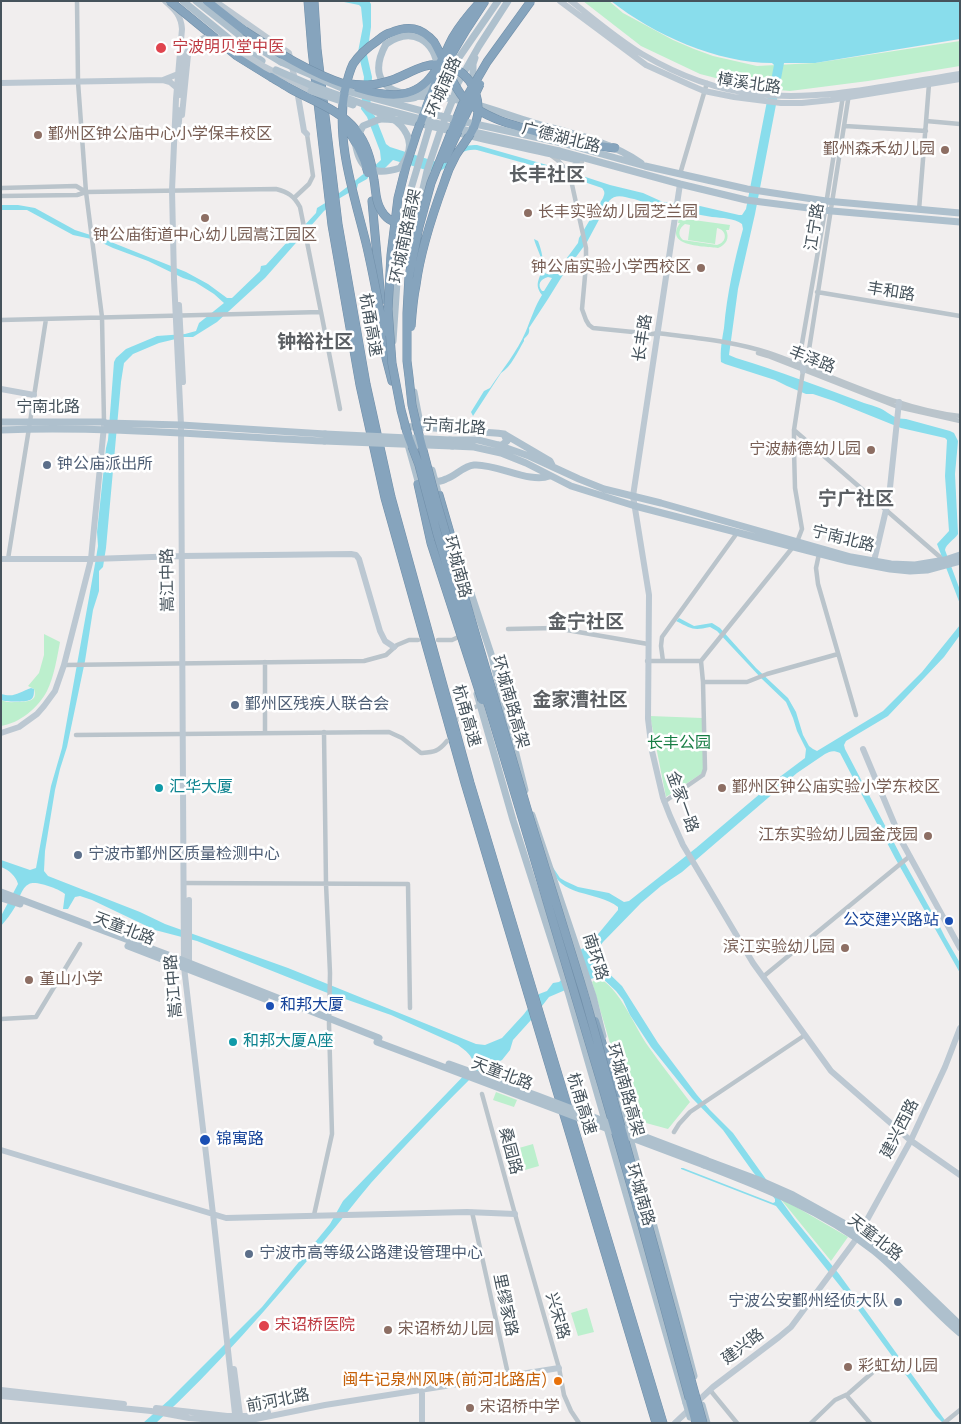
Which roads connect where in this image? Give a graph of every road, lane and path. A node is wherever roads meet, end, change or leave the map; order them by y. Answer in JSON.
{"nodes":[{"id":1,"x":77,"y":1,"type":"edge"},
{"id":2,"x":165,"y":1,"type":"edge"},
{"id":3,"x":170,"y":1,"type":"edge"},
{"id":4,"x":182,"y":1,"type":"edge"},
{"id":5,"x":196,"y":1,"type":"edge"},
{"id":6,"x":207,"y":1,"type":"edge"},
{"id":7,"x":215,"y":1,"type":"edge"},
{"id":8,"x":308,"y":1,"type":"edge"},
{"id":9,"x":314,"y":1,"type":"edge"},
{"id":10,"x":480,"y":1,"type":"edge"},
{"id":11,"x":485,"y":1,"type":"edge"},
{"id":12,"x":498,"y":1,"type":"edge"},
{"id":13,"x":508,"y":1,"type":"edge"},
{"id":14,"x":531,"y":1,"type":"edge"},
{"id":15,"x":560,"y":1,"type":"edge"},
{"id":16,"x":572,"y":1,"type":"edge"},
{"id":17,"x":510,"y":31,"type":"junction"},
{"id":18,"x":479,"y":46,"type":"junction"},
{"id":19,"x":178,"y":74,"type":"junction"},
{"id":20,"x":960,"y":74,"type":"edge"},
{"id":21,"x":960,"y":79,"type":"edge"},
{"id":22,"x":163,"y":80,"type":"junction"},
{"id":23,"x":78,"y":82,"type":"junction"},
{"id":24,"x":1,"y":83,"type":"edge"},
{"id":25,"x":341,"y":83,"type":"junction"},
{"id":26,"x":707,"y":83,"type":"junction"},
{"id":27,"x":930,"y":84,"type":"junction"},
{"id":28,"x":177,"y":88,"type":"junction"},
{"id":29,"x":297,"y":89,"type":"junction"},
{"id":30,"x":704,"y":91,"type":"junction"},
{"id":31,"x":351,"y":92,"type":"junction"},
{"id":32,"x":309,"y":94,"type":"junction"},
{"id":33,"x":846,"y":94,"type":"junction"},
{"id":34,"x":438,"y":98,"type":"junction"},
{"id":35,"x":765,"y":98,"type":"junction"},
{"id":36,"x":453,"y":99,"type":"junction"},
{"id":37,"x":364,"y":104,"type":"junction"},
{"id":38,"x":480,"y":106,"type":"junction"},
{"id":39,"x":926,"y":121,"type":"junction"},
{"id":40,"x":180,"y":124,"type":"junction"},
{"id":41,"x":960,"y":124,"type":"edge"},
{"id":42,"x":431,"y":126,"type":"junction"},
{"id":43,"x":844,"y":126,"type":"junction"},
{"id":44,"x":441,"y":129,"type":"junction"},
{"id":45,"x":926,"y":131,"type":"junction"},
{"id":46,"x":307,"y":134,"type":"joint"},
{"id":47,"x":559,"y":140,"type":"junction"},
{"id":48,"x":614,"y":148,"type":"junction"},
{"id":49,"x":546,"y":153,"type":"junction"},
{"id":50,"x":582,"y":162,"type":"junction"},
{"id":51,"x":645,"y":166,"type":"junction"},
{"id":52,"x":648,"y":174,"type":"junction"},
{"id":53,"x":680,"y":174,"type":"junction"},
{"id":54,"x":329,"y":178,"type":"junction"},
{"id":55,"x":571,"y":180,"type":"junction"},
{"id":56,"x":680,"y":184,"type":"junction"},
{"id":57,"x":1,"y":188,"type":"edge"},
{"id":58,"x":174,"y":190,"type":"junction"},
{"id":59,"x":86,"y":192,"type":"junction"},
{"id":60,"x":1,"y":196,"type":"edge"},
{"id":61,"x":294,"y":198,"type":"junction"},
{"id":62,"x":830,"y":201,"type":"junction"},
{"id":63,"x":919,"y":210,"type":"junction"},
{"id":64,"x":828,"y":211,"type":"junction"},
{"id":65,"x":960,"y":213,"type":"edge"},
{"id":66,"x":960,"y":222,"type":"edge"},
{"id":67,"x":818,"y":292,"type":"junction"},
{"id":68,"x":321,"y":312,"type":"junction"},
{"id":69,"x":178,"y":315,"type":"junction"},
{"id":70,"x":960,"y":316,"type":"edge"},
{"id":71,"x":102,"y":317,"type":"junction"},
{"id":72,"x":46,"y":319,"type":"junction"},
{"id":73,"x":1,"y":320,"type":"edge"},
{"id":74,"x":384,"y":332,"type":"junction"},
{"id":75,"x":656,"y":334,"type":"junction"},
{"id":76,"x":722,"y":343,"type":"junction"},
{"id":77,"x":407,"y":361,"type":"junction"},
{"id":78,"x":803,"y":370,"type":"junction"},
{"id":79,"x":1,"y":389,"type":"edge"},
{"id":80,"x":34,"y":395,"type":"junction"},
{"id":81,"x":898,"y":404,"type":"junction"},
{"id":82,"x":340,"y":409,"type":"dead end"},
{"id":83,"x":401,"y":410,"type":"junction"},
{"id":84,"x":960,"y":416,"type":"edge"},
{"id":85,"x":960,"y":421,"type":"edge"},
{"id":86,"x":1,"y":422,"type":"edge"},
{"id":87,"x":105,"y":422,"type":"junction"},
{"id":88,"x":30,"y":425,"type":"junction"},
{"id":89,"x":183,"y":425,"type":"junction"},
{"id":90,"x":420,"y":426,"type":"junction"},
{"id":91,"x":404,"y":427,"type":"junction"},
{"id":92,"x":1,"y":430,"type":"edge"},
{"id":93,"x":794,"y":430,"type":"junction"},
{"id":94,"x":104,"y":431,"type":"junction"},
{"id":95,"x":183,"y":434,"type":"junction"},
{"id":96,"x":504,"y":434,"type":"junction"},
{"id":97,"x":324,"y":438,"type":"junction"},
{"id":98,"x":451,"y":443,"type":"junction"},
{"id":99,"x":498,"y":445,"type":"junction"},
{"id":100,"x":553,"y":468,"type":"junction"},
{"id":101,"x":536,"y":469,"type":"junction"},
{"id":102,"x":550,"y":476,"type":"junction"},
{"id":103,"x":533,"y":477,"type":"junction"},
{"id":104,"x":435,"y":482,"type":"junction"},
{"id":105,"x":418,"y":484,"type":"junction"},
{"id":106,"x":439,"y":495,"type":"junction"},
{"id":107,"x":633,"y":496,"type":"junction"},
{"id":108,"x":635,"y":506,"type":"junction"},
{"id":109,"x":886,"y":509,"type":"junction"},
{"id":110,"x":737,"y":533,"type":"junction"},
{"id":111,"x":795,"y":545,"type":"junction"},
{"id":112,"x":819,"y":554,"type":"junction"},
{"id":113,"x":960,"y":555,"type":"edge"},
{"id":114,"x":184,"y":556,"type":"junction"},
{"id":115,"x":4,"y":559,"type":"edge"},
{"id":116,"x":91,"y":559,"type":"junction"},
{"id":117,"x":874,"y":561,"type":"junction"},
{"id":118,"x":949,"y":561,"type":"edge"},
{"id":119,"x":482,"y":628,"type":"junction"},
{"id":120,"x":508,"y":629,"type":"dead end"},
{"id":121,"x":462,"y":635,"type":"junction"},
{"id":122,"x":418,"y":640,"type":"dead end"},
{"id":123,"x":438,"y":640,"type":"dead end"},
{"id":124,"x":648,"y":644,"type":"junction"},
{"id":125,"x":394,"y":647,"type":"junction"},
{"id":126,"x":838,"y":654,"type":"junction"},
{"id":127,"x":647,"y":661,"type":"junction"},
{"id":128,"x":662,"y":661,"type":"junction"},
{"id":129,"x":702,"y":661,"type":"junction"},
{"id":130,"x":265,"y":662,"type":"junction"},
{"id":131,"x":185,"y":663,"type":"junction"},
{"id":132,"x":68,"y":665,"type":"junction"},
{"id":133,"x":704,"y":682,"type":"junction"},
{"id":134,"x":502,"y":699,"type":"junction"},
{"id":135,"x":479,"y":705,"type":"junction"},
{"id":136,"x":856,"y":715,"type":"dead end"},
{"id":137,"x":460,"y":719,"type":"dead end"},
{"id":138,"x":324,"y":732,"type":"junction"},
{"id":139,"x":265,"y":733,"type":"junction"},
{"id":140,"x":1,"y":734,"type":"edge"},
{"id":141,"x":186,"y":734,"type":"junction"},
{"id":142,"x":76,"y":735,"type":"dead end"},
{"id":143,"x":447,"y":741,"type":"dead end"},
{"id":144,"x":863,"y":749,"type":"dead end"},
{"id":145,"x":509,"y":760,"type":"junction"},
{"id":146,"x":664,"y":802,"type":"junction"},
{"id":147,"x":909,"y":857,"type":"junction"},
{"id":148,"x":186,"y":883,"type":"junction"},
{"id":149,"x":550,"y":883,"type":"junction"},
{"id":150,"x":326,"y":884,"type":"junction"},
{"id":151,"x":4,"y":896,"type":"edge"},
{"id":152,"x":570,"y":926,"type":"joint"},
{"id":153,"x":80,"y":944,"type":"dead end"},
{"id":154,"x":960,"y":948,"type":"edge"},
{"id":155,"x":186,"y":965,"type":"junction"},
{"id":156,"x":764,"y":976,"type":"junction"},
{"id":157,"x":593,"y":996,"type":"joint"},
{"id":158,"x":410,"y":1008,"type":"dead end"},
{"id":159,"x":1,"y":1019,"type":"edge"},
{"id":160,"x":538,"y":1020,"type":"junction"},
{"id":161,"x":331,"y":1022,"type":"junction"},
{"id":162,"x":960,"y":1028,"type":"edge"},
{"id":163,"x":805,"y":1035,"type":"junction"},
{"id":164,"x":618,"y":1093,"type":"junction"},
{"id":165,"x":482,"y":1094,"type":"dead end"},
{"id":166,"x":674,"y":1132,"type":"dead end"},
{"id":167,"x":911,"y":1140,"type":"junction"},
{"id":168,"x":1,"y":1150,"type":"edge"},
{"id":169,"x":960,"y":1175,"type":"edge"},
{"id":170,"x":761,"y":1184,"type":"junction"},
{"id":171,"x":472,"y":1212,"type":"junction"},
{"id":172,"x":515,"y":1214,"type":"junction"},
{"id":173,"x":215,"y":1215,"type":"junction"},
{"id":174,"x":314,"y":1215,"type":"junction"},
{"id":175,"x":858,"y":1235,"type":"junction"},
{"id":176,"x":959,"y":1327,"type":"edge"},
{"id":177,"x":881,"y":1365,"type":"dead end"},
{"id":178,"x":559,"y":1367,"type":"junction"},
{"id":179,"x":508,"y":1374,"type":"junction"},
{"id":180,"x":651,"y":1383,"type":"junction"},
{"id":181,"x":422,"y":1389,"type":"junction"},
{"id":182,"x":1,"y":1390,"type":"edge"},
{"id":183,"x":710,"y":1390,"type":"junction"},
{"id":184,"x":846,"y":1395,"type":"junction"},
{"id":185,"x":1,"y":1396,"type":"edge"},
{"id":186,"x":152,"y":1410,"type":"junction"},
{"id":187,"x":960,"y":1410,"type":"edge"},
{"id":188,"x":238,"y":1420,"type":"edge"},
{"id":189,"x":693,"y":1421,"type":"edge"},
{"id":190,"x":422,"y":1423,"type":"edge"},
{"id":191,"x":579,"y":1423,"type":"edge"},
{"id":192,"x":656,"y":1423,"type":"edge"},
{"id":193,"x":663,"y":1423,"type":"edge"},
{"id":194,"x":667,"y":1423,"type":"edge"},
{"id":195,"x":675,"y":1423,"type":"edge"},
{"id":196,"x":703,"y":1423,"type":"edge"},
{"id":197,"x":707,"y":1423,"type":"edge"},
{"id":198,"x":737,"y":1423,"type":"edge"},
{"id":199,"x":811,"y":1423,"type":"edge"},
{"id":200,"x":870,"y":1423,"type":"edge"},
{"id":201,"x":944,"y":1423,"type":"edge"}],
"edges":[{"from":1,"to":23,"type":"street"},
{"from":2,"to":19,"type":"street"},
{"from":3,"to":32,"type":"highway","bridge":true},
{"from":4,"to":37,"type":"main road","name":"广德湖北路","bridge":true},
{"from":5,"to":31,"type":"main road","name":"广德湖北路","bridge":true},
{"from":6,"to":25,"type":"highway","bridge":true},
{"from":7,"to":29,"type":"street"},
{"from":8,"to":54,"type":"highway","name":"杭甬高速"},
{"from":9,"to":54,"type":"highway","name":"杭甬高速"},
{"from":10,"to":25,"type":"highway","bridge":true},
{"from":11,"to":83,"type":"highway","name":"环城南路高架","bridge":true},
{"from":12,"to":34,"type":"main road","name":"环城南路"},
{"from":13,"to":18,"type":"main road","name":"环城南路"},
{"from":14,"to":17,"type":"highway","name":"环城南路高架","bridge":true},
{"from":15,"to":30,"type":"street","name":"樟溪北路"},
{"from":16,"to":26,"type":"street","name":"樟溪北路"},
{"from":17,"to":32,"type":"highway","bridge":true},
{"from":17,"to":77,"type":"highway","name":"环城南路高架","bridge":true},
{"from":18,"to":36,"type":"main road","name":"环城南路"},
{"from":18,"to":38,"type":"main road"},
{"from":19,"to":22,"type":"street"},
{"from":19,"to":28,"type":"street"},
{"from":20,"to":33,"type":"street","name":"樟溪北路"},
{"from":21,"to":27,"type":"street","name":"樟溪北路"},
{"from":22,"to":23,"type":"street"},
{"from":22,"to":28,"type":"street"},
{"from":23,"to":24,"type":"street"},
{"from":23,"to":59,"type":"street"},
{"from":25,"to":77,"type":"highway","bridge":true},
{"from":26,"to":30,"type":"street"},
{"from":26,"to":35,"type":"street","name":"樟溪北路"},
{"from":27,"to":33,"type":"street","name":"樟溪北路"},
{"from":27,"to":39,"type":"street"},
{"from":28,"to":58,"type":"street"},
{"from":29,"to":40,"type":"street"},
{"from":29,"to":46,"type":"street"},
{"from":30,"to":35,"type":"street","name":"樟溪北路"},
{"from":30,"to":53,"type":"street"},
{"from":31,"to":34,"type":"main road","bridge":true},
{"from":31,"to":47,"type":"main road","name":"广德湖北路","bridge":true},
{"from":32,"to":37,"type":"main road","bridge":true},
{"from":32,"to":40,"type":"street","bridge":true},
{"from":32,"to":74,"type":"highway","bridge":true},
{"from":33,"to":35,"type":"street","name":"樟溪北路"},
{"from":33,"to":43,"type":"street","name":"江宁路"},
{"from":33,"to":62,"type":"street","name":"江宁路"},
{"from":34,"to":36,"type":"main road"},
{"from":34,"to":42,"type":"main road","name":"环城南路"},
{"from":36,"to":38,"type":"main road"},
{"from":36,"to":44,"type":"main road","name":"环城南路"},
{"from":37,"to":42,"type":"main road","bridge":true},
{"from":37,"to":52,"type":"main road","name":"广德湖北路","bridge":true},
{"from":38,"to":48,"type":"main road"},
{"from":39,"to":41,"type":"street"},
{"from":39,"to":45,"type":"street"},
{"from":40,"to":58,"type":"street"},
{"from":42,"to":44,"type":"main road"},
{"from":42,"to":91,"type":"main road","name":"环城南路"},
{"from":43,"to":45,"type":"street"},
{"from":43,"to":62,"type":"street","name":"江宁路"},
{"from":44,"to":49,"type":"main road"},
{"from":44,"to":90,"type":"main road","name":"环城南路"},
{"from":45,"to":63,"type":"street"},
{"from":46,"to":61,"type":"street"},
{"from":47,"to":48,"type":"highway"},
{"from":47,"to":51,"type":"main road","name":"广德湖北路"},
{"from":47,"to":74,"type":"highway","bridge":true},
{"from":48,"to":51,"type":"main road"},
{"from":49,"to":50,"type":"main road"},
{"from":49,"to":55,"type":"street"},
{"from":50,"to":52,"type":"main road"},
{"from":50,"to":55,"type":"street"},
{"from":51,"to":53,"type":"main road","name":"广德湖北路"},
{"from":52,"to":56,"type":"main road","name":"广德湖北路"},
{"from":53,"to":62,"type":"main road","name":"广德湖北路"},
{"from":54,"to":160,"type":"highway","name":"杭甬高速"},
{"from":55,"to":75,"type":"street","name":"丰泽路"},
{"from":56,"to":64,"type":"main road","name":"广德湖北路"},
{"from":56,"to":75,"type":"street","name":"长丰路"},
{"from":57,"to":59,"type":"street"},
{"from":58,"to":59,"type":"street"},
{"from":58,"to":61,"type":"street"},
{"from":58,"to":69,"type":"street"},
{"from":58,"to":69,"type":"street"},
{"from":59,"to":60,"type":"street"},
{"from":59,"to":71,"type":"street"},
{"from":61,"to":68,"type":"street"},
{"from":62,"to":63,"type":"main road","name":"广德湖北路"},
{"from":62,"to":64,"type":"street","name":"江宁路"},
{"from":63,"to":65,"type":"main road","name":"广德湖北路"},
{"from":64,"to":66,"type":"main road","name":"广德湖北路"},
{"from":64,"to":67,"type":"street","name":"江宁路"},
{"from":64,"to":78,"type":"street","name":"江宁路"},
{"from":67,"to":70,"type":"street","name":"丰和路"},
{"from":67,"to":78,"type":"street","name":"江宁路"},
{"from":68,"to":69,"type":"street"},
{"from":68,"to":82,"type":"street"},
{"from":69,"to":71,"type":"street"},
{"from":69,"to":89,"type":"street"},
{"from":69,"to":89,"type":"street"},
{"from":71,"to":72,"type":"street"},
{"from":71,"to":87,"type":"street"},
{"from":72,"to":73,"type":"street"},
{"from":72,"to":80,"type":"street"},
{"from":74,"to":83,"type":"highway","bridge":true},
{"from":75,"to":76,"type":"street","name":"丰泽路"},
{"from":75,"to":107,"type":"street","name":"长丰路"},
{"from":76,"to":78,"type":"street","name":"丰泽路"},
{"from":76,"to":78,"type":"street","name":"丰泽路"},
{"from":77,"to":145,"type":"highway","name":"环城南路高架","bridge":true},
{"from":78,"to":81,"type":"street","name":"丰泽路"},
{"from":78,"to":93,"type":"street"},
{"from":79,"to":80,"type":"street"},
{"from":80,"to":88,"type":"street"},
{"from":81,"to":84,"type":"street","name":"丰泽路"},
{"from":81,"to":85,"type":"street","name":"丰泽路"},
{"from":81,"to":109,"type":"street"},
{"from":83,"to":145,"type":"highway","name":"环城南路高架","bridge":true},
{"from":86,"to":88,"type":"main road","name":"宁南北路"},
{"from":87,"to":88,"type":"main road","name":"宁南北路"},
{"from":87,"to":89,"type":"main road","name":"宁南北路"},
{"from":87,"to":94,"type":"street"},
{"from":88,"to":92,"type":"main road","name":"宁南北路"},
{"from":88,"to":94,"type":"main road","name":"宁南北路"},
{"from":88,"to":115,"type":"street"},
{"from":89,"to":95,"type":"street","name":"嵩江中路"},
{"from":89,"to":97,"type":"main road","name":"宁南北路"},
{"from":90,"to":91,"type":"main road"},
{"from":90,"to":96,"type":"main road"},
{"from":90,"to":104,"type":"main road","name":"环城南路"},
{"from":91,"to":105,"type":"main road","name":"环城南路"},
{"from":93,"to":109,"type":"street"},
{"from":93,"to":111,"type":"street"},
{"from":94,"to":95,"type":"main road","name":"宁南北路"},
{"from":94,"to":116,"type":"street"},
{"from":95,"to":97,"type":"main road","name":"宁南北路"},
{"from":95,"to":114,"type":"street","name":"嵩江中路"},
{"from":96,"to":99,"type":"main road"},
{"from":96,"to":100,"type":"main road"},
{"from":97,"to":98,"type":"main road","name":"宁南北路","bridge":true},
{"from":98,"to":99,"type":"main road","name":"宁南北路"},
{"from":98,"to":101,"type":"main road","name":"宁南北路"},
{"from":99,"to":100,"type":"main road","name":"宁南北路"},
{"from":100,"to":107,"type":"main road","name":"宁南北路"},
{"from":101,"to":102,"type":"main road","name":"宁南北路"},
{"from":101,"to":103,"type":"main road"},
{"from":102,"to":103,"type":"main road"},
{"from":102,"to":108,"type":"main road","name":"宁南北路"},
{"from":103,"to":104,"type":"main road"},
{"from":104,"to":105,"type":"main road"},
{"from":104,"to":106,"type":"main road","name":"环城南路"},
{"from":105,"to":121,"type":"main road","name":"环城南路"},
{"from":105,"to":145,"type":"highway","bridge":true},
{"from":106,"to":119,"type":"main road","name":"环城南路"},
{"from":106,"to":145,"type":"highway","bridge":true},
{"from":107,"to":108,"type":"street","name":"金家一路"},
{"from":107,"to":111,"type":"main road","name":"宁南北路"},
{"from":108,"to":110,"type":"main road","name":"宁南北路"},
{"from":108,"to":124,"type":"street","name":"金家一路"},
{"from":109,"to":117,"type":"street"},
{"from":109,"to":118,"type":"street"},
{"from":110,"to":111,"type":"main road","name":"宁南北路"},
{"from":110,"to":128,"type":"street"},
{"from":111,"to":112,"type":"main road","name":"宁南北路"},
{"from":111,"to":117,"type":"main road","name":"宁南北路"},
{"from":111,"to":129,"type":"street"},
{"from":112,"to":118,"type":"main road","name":"宁南北路"},
{"from":112,"to":126,"type":"street"},
{"from":113,"to":118,"type":"main road"},
{"from":114,"to":116,"type":"street"},
{"from":114,"to":125,"type":"street"},
{"from":114,"to":131,"type":"street","name":"嵩江中路"},
{"from":115,"to":116,"type":"street"},
{"from":116,"to":132,"type":"street"},
{"from":117,"to":118,"type":"main road","name":"宁南北路"},
{"from":119,"to":121,"type":"street"},
{"from":119,"to":134,"type":"main road","name":"环城南路"},
{"from":120,"to":124,"type":"street"},
{"from":121,"to":123,"type":"street"},
{"from":121,"to":135,"type":"main road","name":"环城南路"},
{"from":122,"to":125,"type":"street"},
{"from":124,"to":127,"type":"street","name":"金家一路"},
{"from":125,"to":130,"type":"street"},
{"from":126,"to":133,"type":"street"},
{"from":126,"to":136,"type":"street"},
{"from":127,"to":128,"type":"street"},
{"from":127,"to":146,"type":"street","name":"金家一路"},
{"from":128,"to":129,"type":"street"},
{"from":129,"to":133,"type":"street"},
{"from":130,"to":131,"type":"street"},
{"from":130,"to":139,"type":"street"},
{"from":131,"to":132,"type":"street"},
{"from":131,"to":141,"type":"street","name":"嵩江中路"},
{"from":132,"to":140,"type":"street"},
{"from":133,"to":146,"type":"street"},
{"from":134,"to":135,"type":"street"},
{"from":134,"to":152,"type":"main road","name":"环城南路"},
{"from":135,"to":137,"type":"street"},
{"from":135,"to":189,"type":"main road","name":"环城南路","bridge":true},
{"from":138,"to":139,"type":"street"},
{"from":138,"to":143,"type":"street"},
{"from":138,"to":150,"type":"street"},
{"from":139,"to":141,"type":"street"},
{"from":141,"to":142,"type":"street"},
{"from":141,"to":148,"type":"street","name":"嵩江中路"},
{"from":144,"to":147,"type":"street"},
{"from":145,"to":149,"type":"highway","name":"环城南路高架","bridge":true},
{"from":145,"to":189,"type":"highway","name":"环城南路高架","bridge":true},
{"from":146,"to":156,"type":"street","name":"金家一路"},
{"from":147,"to":154,"type":"street"},
{"from":147,"to":156,"type":"street"},
{"from":148,"to":150,"type":"street"},
{"from":148,"to":155,"type":"street","name":"嵩江中路"},
{"from":148,"to":155,"type":"street","name":"嵩江中路"},
{"from":149,"to":164,"type":"highway","bridge":true},
{"from":149,"to":196,"type":"highway","name":"环城南路高架","bridge":true},
{"from":150,"to":158,"type":"street"},
{"from":150,"to":161,"type":"street"},
{"from":151,"to":155,"type":"main road","name":"天童北路"},
{"from":152,"to":157,"type":"main road","name":"南环路"},
{"from":153,"to":159,"type":"street"},
{"from":155,"to":161,"type":"main road","name":"天童北路"},
{"from":155,"to":173,"type":"street","name":"嵩江中路"},
{"from":156,"to":163,"type":"street","name":"金家一路"},
{"from":157,"to":164,"type":"main road","name":"环城南路"},
{"from":160,"to":180,"type":"highway","name":"杭甬高速"},
{"from":160,"to":192,"type":"highway","name":"杭甬高速"},
{"from":161,"to":170,"type":"main road","name":"天童北路","bridge":true},
{"from":161,"to":174,"type":"street"},
{"from":162,"to":167,"type":"street","name":"建兴西路"},
{"from":163,"to":166,"type":"street"},
{"from":163,"to":167,"type":"street","name":"金家一路"},
{"from":164,"to":197,"type":"main road","name":"环城南路","bridge":true},
{"from":165,"to":172,"type":"street","name":"桑园路"},
{"from":167,"to":169,"type":"street","name":"金家一路"},
{"from":167,"to":175,"type":"street","name":"建兴西路"},
{"from":168,"to":173,"type":"street"},
{"from":170,"to":175,"type":"main road","name":"天童北路"},
{"from":170,"to":175,"type":"main road","name":"天童北路"},
{"from":171,"to":172,"type":"street"},
{"from":171,"to":174,"type":"street"},
{"from":171,"to":179,"type":"street","name":"里缪家路"},
{"from":172,"to":178,"type":"street","name":"兴宋路"},
{"from":173,"to":174,"type":"street"},
{"from":173,"to":188,"type":"street","name":"嵩江中路"},
{"from":175,"to":176,"type":"main road","name":"天童北路"},
{"from":175,"to":183,"type":"street","name":"建兴路"},
{"from":177,"to":184,"type":"street"},
{"from":178,"to":179,"type":"street","name":"前河北路"},
{"from":178,"to":181,"type":"street","name":"前河北路"},
{"from":178,"to":191,"type":"street","name":"兴宋路"},
{"from":179,"to":181,"type":"street","name":"前河北路"},
{"from":180,"to":193,"type":"highway","name":"杭甬高速"},
{"from":180,"to":194,"type":"highway"},
{"from":181,"to":188,"type":"street","name":"前河北路"},
{"from":181,"to":190,"type":"street"},
{"from":182,"to":186,"type":"street","name":"前河北路"},
{"from":183,"to":195,"type":"street","name":"建兴路"},
{"from":183,"to":198,"type":"street"},
{"from":184,"to":199,"type":"street"},
{"from":184,"to":200,"type":"street"},
{"from":185,"to":186,"type":"street","name":"前河北路"},
{"from":186,"to":188,"type":"street","name":"前河北路"},
{"from":187,"to":201,"type":"street"}]}
